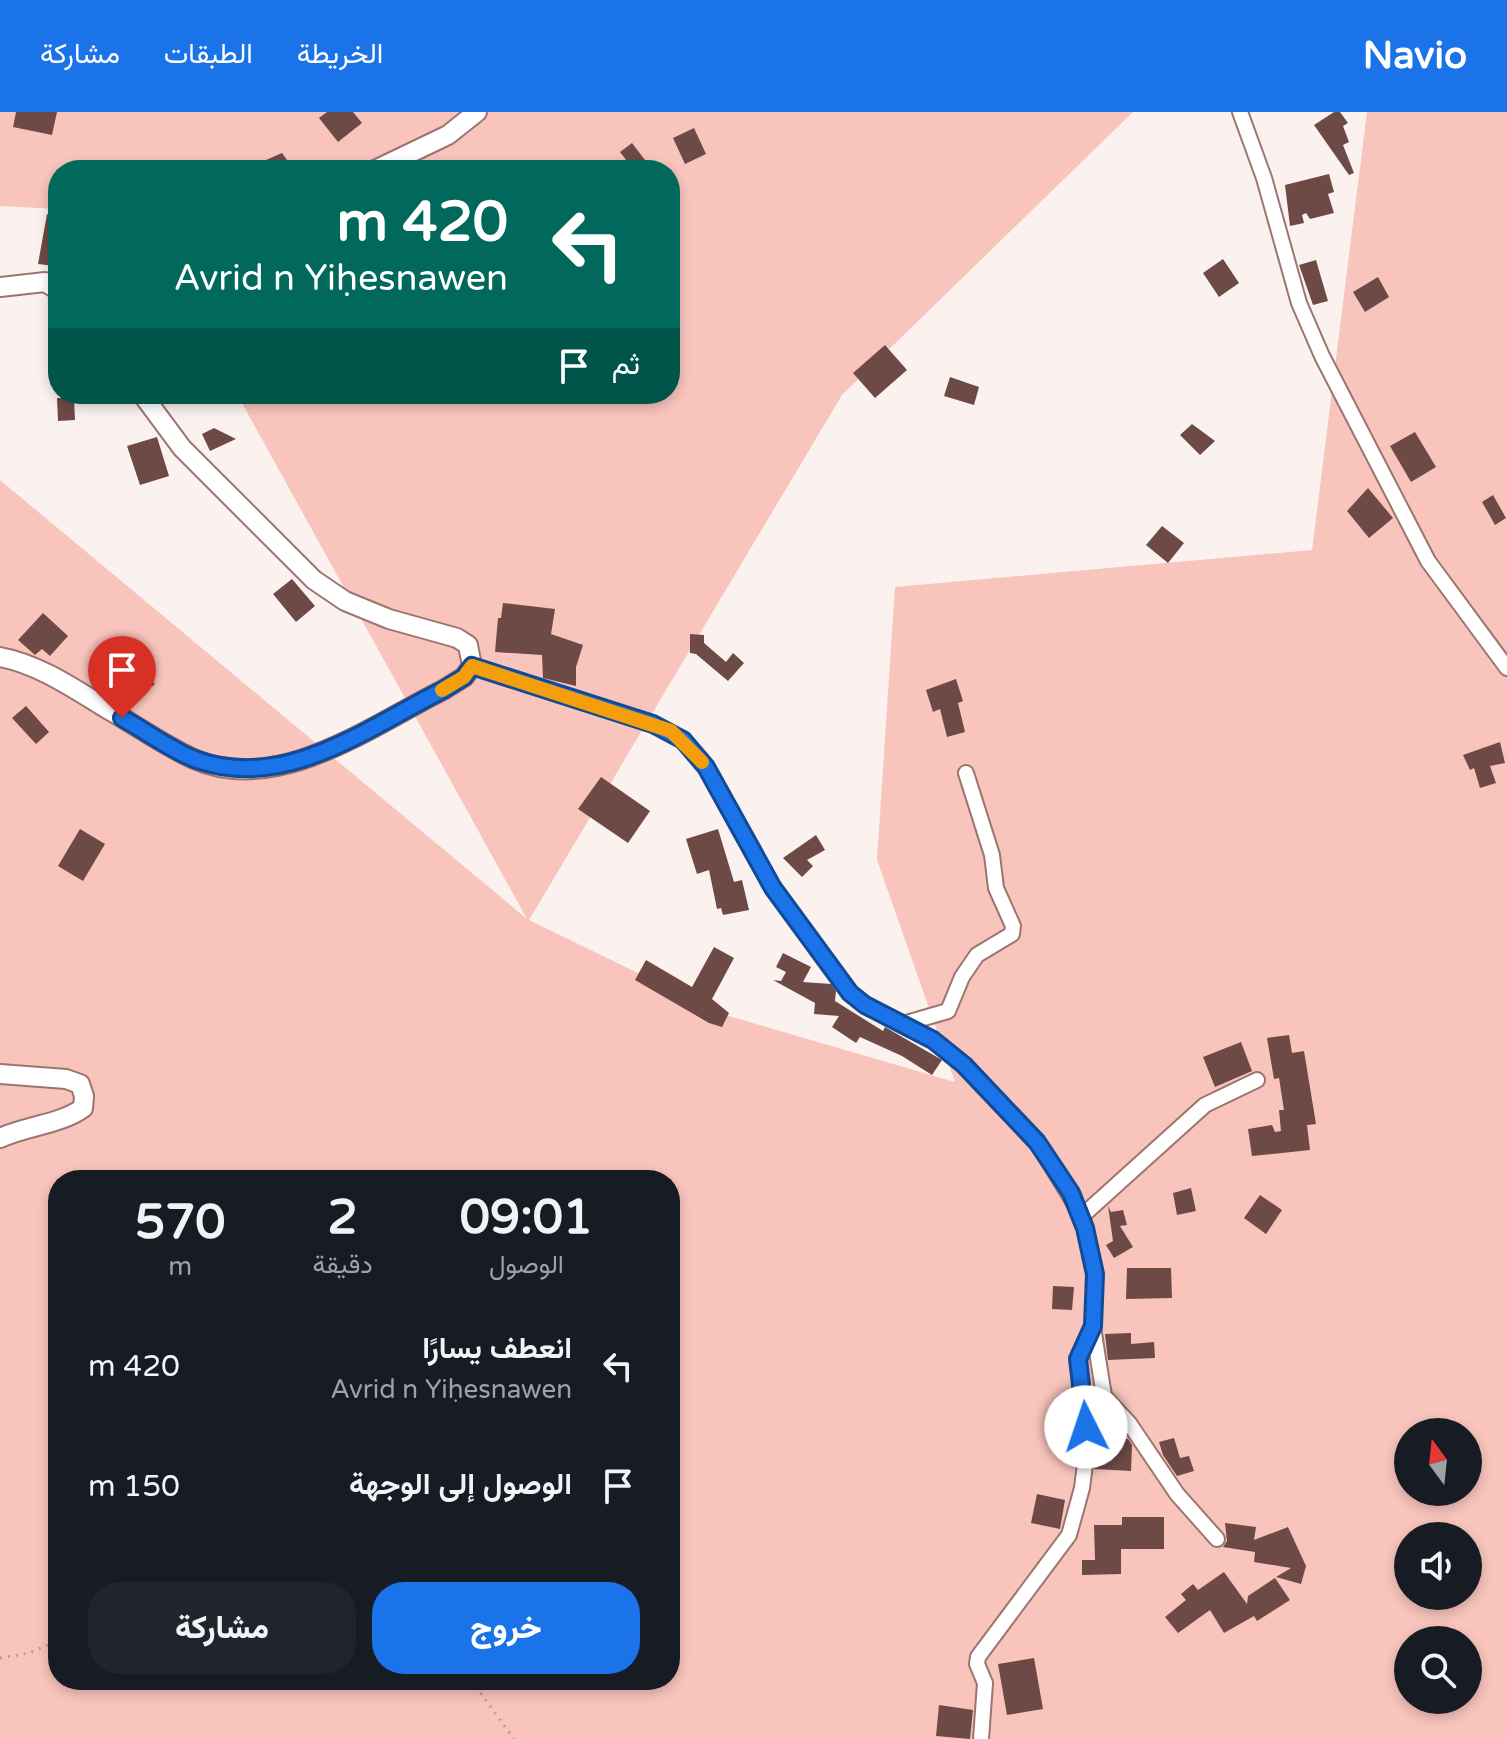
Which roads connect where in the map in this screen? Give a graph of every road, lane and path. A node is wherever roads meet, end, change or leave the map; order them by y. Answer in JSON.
{"nodes":[{"id":1,"x":477,"y":112,"type":"edge"},
{"id":2,"x":1240,"y":112,"type":"edge"},
{"id":3,"x":396,"y":160,"type":"edge"},
{"id":4,"x":48,"y":284,"type":"edge"},
{"id":5,"x":0,"y":287,"type":"edge"},
{"id":6,"x":149,"y":404,"type":"edge"},
{"id":7,"x":0,"y":657,"type":"edge"},
{"id":8,"x":472,"y":666,"type":"junction"},
{"id":9,"x":1507,"y":668,"type":"edge"},
{"id":10,"x":966,"y":773,"type":"dead end"},
{"id":11,"x":903,"y":1024,"type":"junction"},
{"id":12,"x":0,"y":1074,"type":"edge"},
{"id":13,"x":1257,"y":1080,"type":"dead end"},
{"id":14,"x":0,"y":1138,"type":"edge"},
{"id":15,"x":1082,"y":1216,"type":"junction"},
{"id":16,"x":1093,"y":1326,"type":"junction"},
{"id":17,"x":1217,"y":1539,"type":"dead end"},
{"id":18,"x":48,"y":1645,"type":"edge"},
{"id":19,"x":0,"y":1658,"type":"edge"},
{"id":20,"x":478,"y":1690,"type":"edge"},
{"id":21,"x":514,"y":1739,"type":"edge"},
{"id":22,"x":981,"y":1739,"type":"edge"}],
"edges":[{"from":1,"to":3,"type":"street"},
{"from":2,"to":9,"type":"street"},
{"from":4,"to":5,"type":"street"},
{"from":6,"to":8,"type":"street"},
{"from":7,"to":8,"type":"street"},
{"from":8,"to":11,"type":"street"},
{"from":10,"to":11,"type":"street"},
{"from":11,"to":15,"type":"street"},
{"from":12,"to":14,"type":"street"},
{"from":13,"to":15,"type":"street"},
{"from":15,"to":16,"type":"street"},
{"from":16,"to":17,"type":"street"},
{"from":16,"to":22,"type":"street"},
{"from":18,"to":19,"type":"path"},
{"from":20,"to":21,"type":"path"}]}
